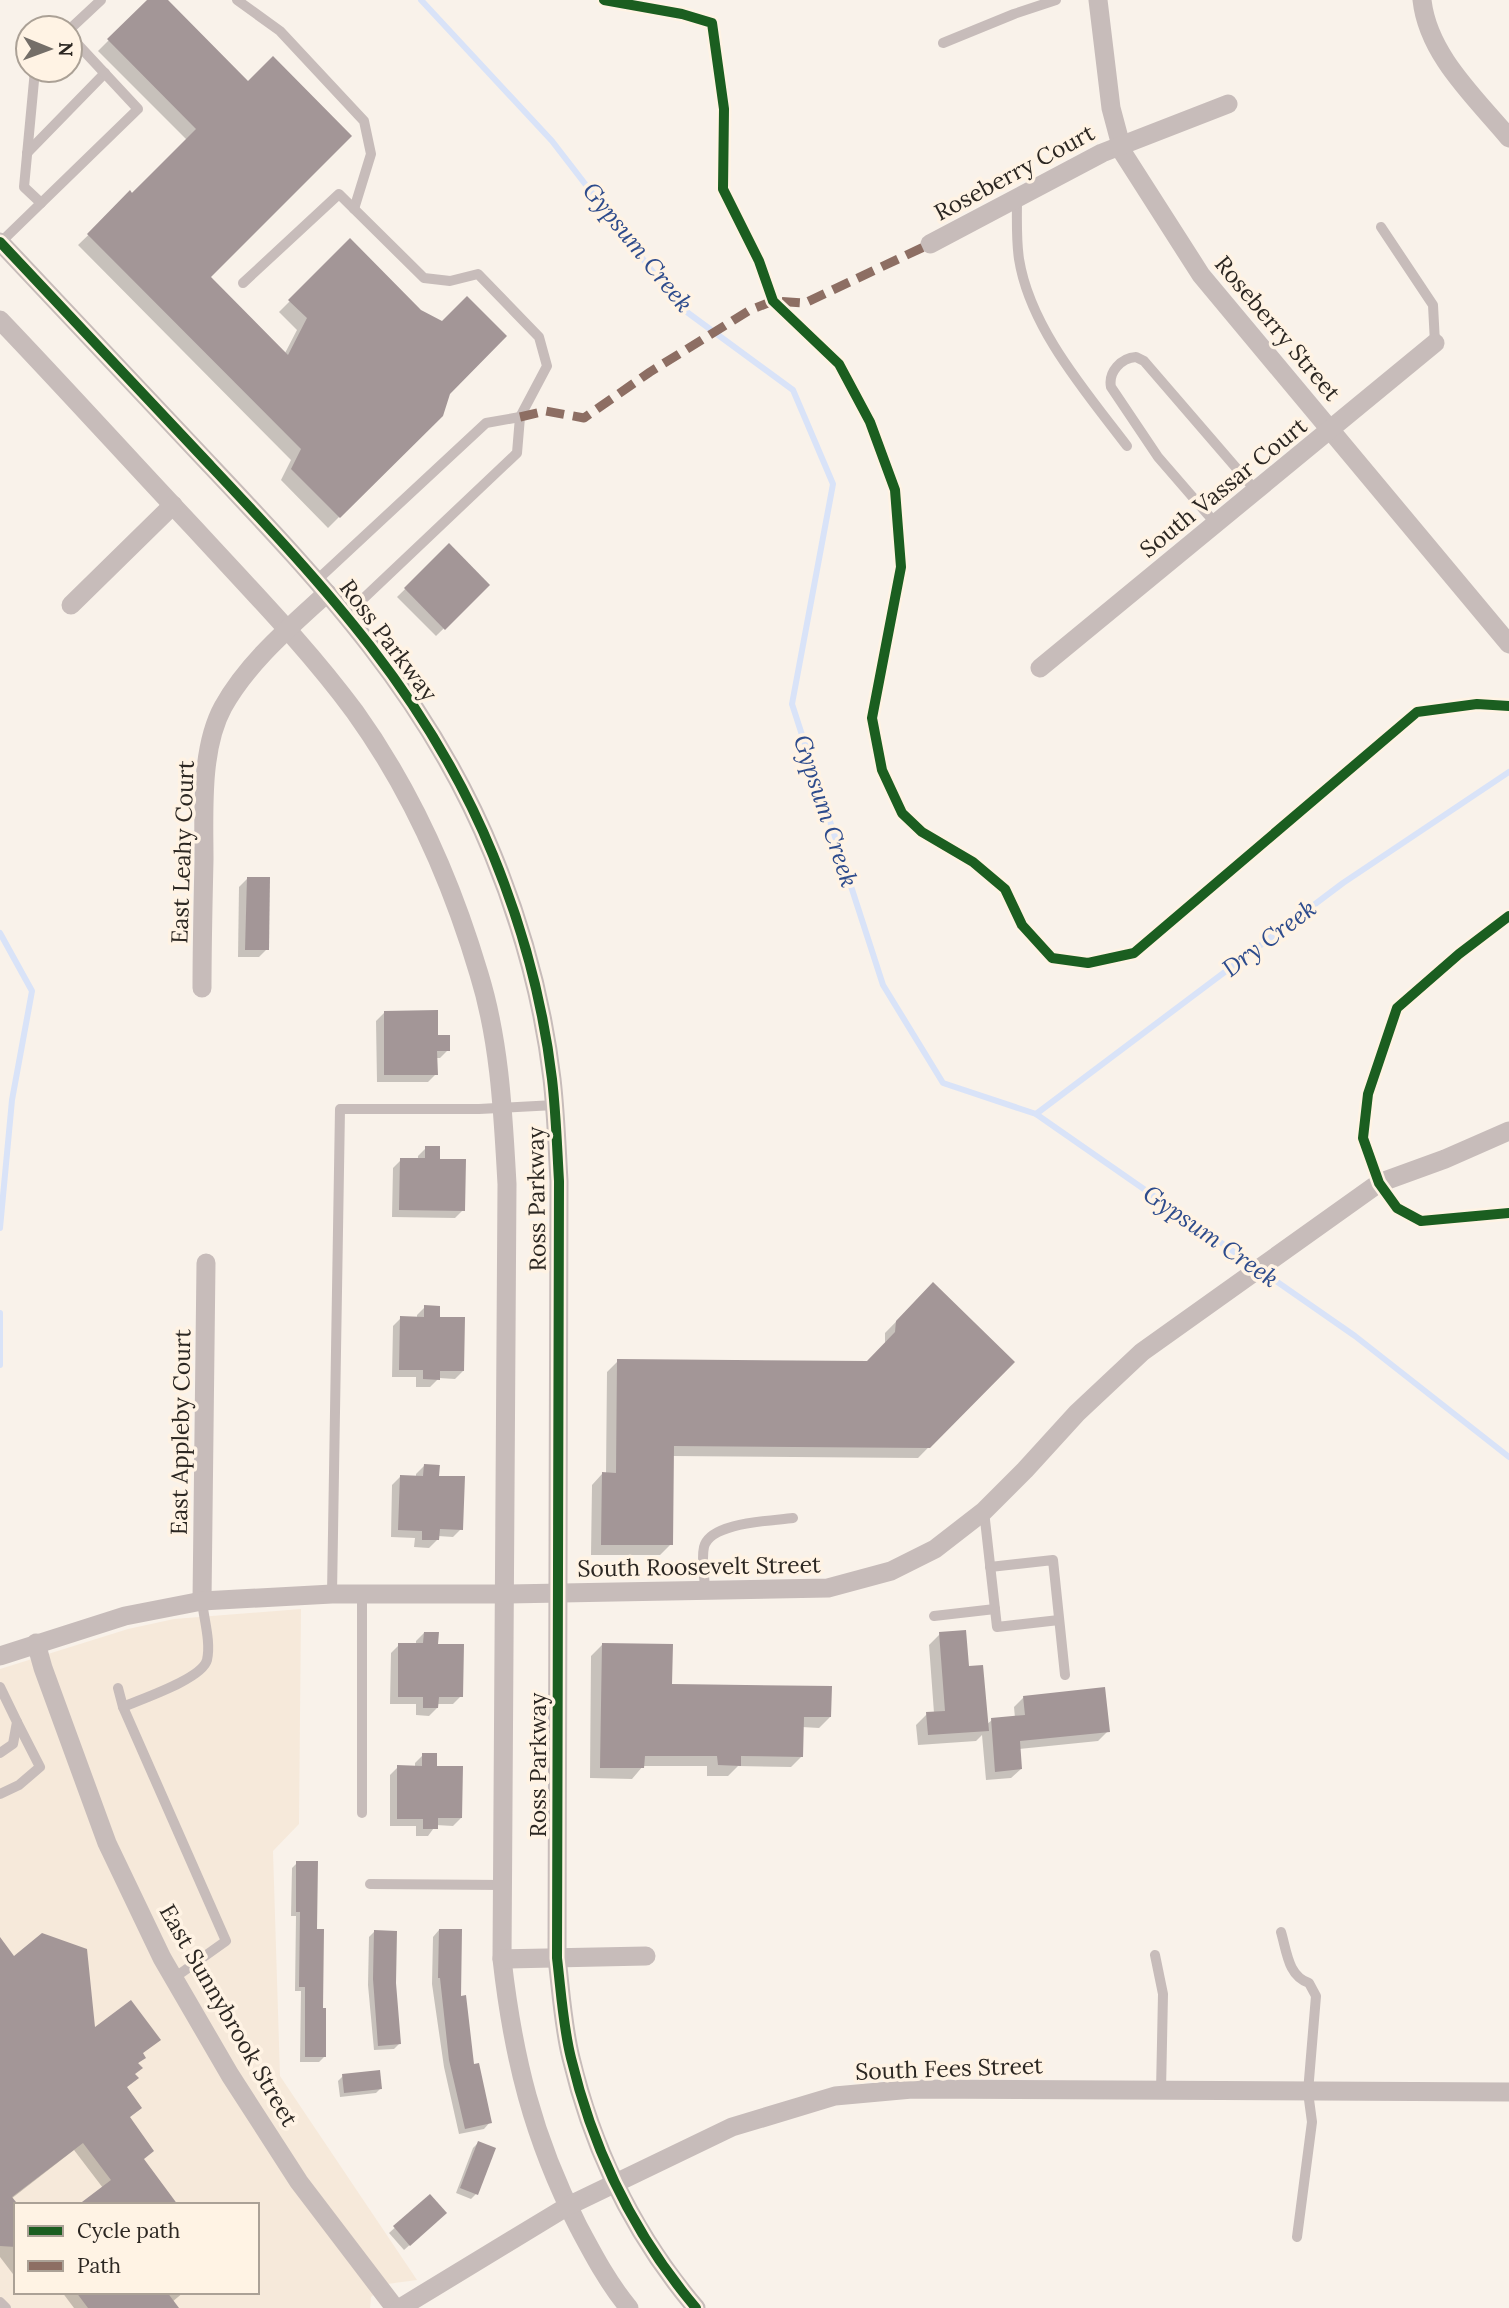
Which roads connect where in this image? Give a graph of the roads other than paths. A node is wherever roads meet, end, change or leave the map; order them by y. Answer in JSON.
{"nodes":[{"id":1,"x":101,"y":0,"type":"edge"},
{"id":2,"x":237,"y":0,"type":"edge"},
{"id":3,"x":1056,"y":0,"type":"edge"},
{"id":4,"x":1098,"y":0,"type":"edge"},
{"id":5,"x":1422,"y":0,"type":"edge"},
{"id":6,"x":84,"y":16,"type":"edge"},
{"id":7,"x":943,"y":43,"type":"dead end"},
{"id":8,"x":84,"y":51,"type":"edge"},
{"id":9,"x":105,"y":73,"type":"junction"},
{"id":10,"x":34,"y":84,"type":"edge"},
{"id":11,"x":1228,"y":104,"type":"dead end"},
{"id":12,"x":1509,"y":138,"type":"edge"},
{"id":13,"x":1122,"y":145,"type":"junction"},
{"id":14,"x":27,"y":153,"type":"junction"},
{"id":15,"x":1017,"y":198,"type":"junction"},
{"id":16,"x":41,"y":203,"type":"junction"},
{"id":17,"x":354,"y":209,"type":"junction"},
{"id":18,"x":1381,"y":227,"type":"dead end"},
{"id":19,"x":0,"y":242,"type":"edge"},
{"id":20,"x":930,"y":244,"type":"dead end"},
{"id":21,"x":243,"y":283,"type":"dead end"},
{"id":22,"x":0,"y":320,"type":"edge"},
{"id":23,"x":1435,"y":343,"type":"joint"},
{"id":24,"x":520,"y":417,"type":"junction"},
{"id":25,"x":1331,"y":430,"type":"junction"},
{"id":26,"x":1126,"y":446,"type":"dead end"},
{"id":27,"x":1257,"y":492,"type":"junction"},
{"id":28,"x":173,"y":505,"type":"junction"},
{"id":29,"x":1217,"y":525,"type":"junction"},
{"id":30,"x":322,"y":587,"type":"junction"},
{"id":31,"x":71,"y":605,"type":"dead end"},
{"id":32,"x":346,"y":615,"type":"junction"},
{"id":33,"x":288,"y":629,"type":"junction"},
{"id":34,"x":1509,"y":644,"type":"edge"},
{"id":35,"x":1040,"y":668,"type":"dead end"},
{"id":36,"x":202,"y":988,"type":"dead end"},
{"id":37,"x":555,"y":1105,"type":"junction"},
{"id":38,"x":502,"y":1107,"type":"junction"},
{"id":39,"x":1509,"y":1131,"type":"edge"},
{"id":40,"x":206,"y":1263,"type":"dead end"},
{"id":41,"x":984,"y":1511,"type":"junction"},
{"id":42,"x":793,"y":1518,"type":"dead end"},
{"id":43,"x":990,"y":1567,"type":"junction"},
{"id":44,"x":705,"y":1591,"type":"junction"},
{"id":45,"x":559,"y":1593,"type":"junction"},
{"id":46,"x":332,"y":1594,"type":"junction"},
{"id":47,"x":362,"y":1594,"type":"junction"},
{"id":48,"x":505,"y":1594,"type":"junction"},
{"id":49,"x":202,"y":1601,"type":"junction"},
{"id":50,"x":995,"y":1609,"type":"junction"},
{"id":51,"x":934,"y":1616,"type":"dead end"},
{"id":52,"x":1059,"y":1620,"type":"junction"},
{"id":53,"x":36,"y":1643,"type":"junction"},
{"id":54,"x":0,"y":1656,"type":"edge"},
{"id":55,"x":1065,"y":1675,"type":"dead end"},
{"id":56,"x":0,"y":1687,"type":"edge"},
{"id":57,"x":118,"y":1688,"type":"dead end"},
{"id":58,"x":123,"y":1707,"type":"junction"},
{"id":59,"x":18,"y":1722,"type":"junction"},
{"id":60,"x":0,"y":1753,"type":"edge"},
{"id":61,"x":0,"y":1794,"type":"edge"},
{"id":62,"x":362,"y":1813,"type":"dead end"},
{"id":63,"x":370,"y":1884,"type":"dead end"},
{"id":64,"x":503,"y":1885,"type":"junction"},
{"id":65,"x":1280,"y":1933,"type":"dead end"},
{"id":66,"x":1155,"y":1955,"type":"dead end"},
{"id":67,"x":646,"y":1956,"type":"dead end"},
{"id":68,"x":557,"y":1958,"type":"junction"},
{"id":69,"x":502,"y":1959,"type":"junction"},
{"id":70,"x":174,"y":1978,"type":"junction"},
{"id":71,"x":1161,"y":2091,"type":"junction"},
{"id":72,"x":1308,"y":2092,"type":"junction"},
{"id":73,"x":1509,"y":2092,"type":"edge"},
{"id":74,"x":615,"y":2184,"type":"junction"},
{"id":75,"x":568,"y":2206,"type":"junction"},
{"id":76,"x":1297,"y":2237,"type":"dead end"},
{"id":77,"x":0,"y":2302,"type":"edge"},
{"id":78,"x":6,"y":2308,"type":"edge"},
{"id":79,"x":394,"y":2308,"type":"edge"},
{"id":80,"x":400,"y":2308,"type":"edge"},
{"id":81,"x":629,"y":2308,"type":"edge"},
{"id":82,"x":696,"y":2308,"type":"edge"}],
"edges":[{"from":1,"to":6,"type":"lane"},
{"from":2,"to":17,"type":"lane"},
{"from":3,"to":7,"type":"lane"},
{"from":4,"to":13,"type":"street","name":"Roseberry Street"},
{"from":5,"to":12,"type":"street"},
{"from":8,"to":9,"type":"lane"},
{"from":9,"to":14,"type":"lane"},
{"from":9,"to":16,"type":"lane"},
{"from":10,"to":14,"type":"lane"},
{"from":11,"to":13,"type":"street","name":"Roseberry Court"},
{"from":13,"to":15,"type":"street","name":"Roseberry Court"},
{"from":13,"to":25,"type":"street","name":"Roseberry Street"},
{"from":14,"to":16,"type":"lane"},
{"from":15,"to":20,"type":"street","name":"Roseberry Court"},
{"from":15,"to":26,"type":"lane"},
{"from":16,"to":19,"type":"lane"},
{"from":17,"to":21,"type":"lane"},
{"from":17,"to":24,"type":"lane"},
{"from":18,"to":23,"type":"lane"},
{"from":19,"to":30,"type":"street","name":"Ross Parkway"},
{"from":22,"to":28,"type":"street","name":"Ross Parkway"},
{"from":23,"to":25,"type":"street","name":"South Vassar Court"},
{"from":24,"to":30,"type":"lane"},
{"from":24,"to":32,"type":"lane"},
{"from":25,"to":27,"type":"street","name":"South Vassar Court"},
{"from":25,"to":34,"type":"street","name":"Roseberry Street"},
{"from":27,"to":29,"type":"street","name":"South Vassar Court"},
{"from":27,"to":29,"type":"lane"},
{"from":28,"to":31,"type":"street"},
{"from":28,"to":33,"type":"street","name":"Ross Parkway"},
{"from":29,"to":35,"type":"street","name":"South Vassar Court"},
{"from":30,"to":32,"type":"street","name":"Ross Parkway"},
{"from":30,"to":33,"type":"street","name":"East Leahy Court"},
{"from":32,"to":37,"type":"street","name":"Ross Parkway"},
{"from":33,"to":36,"type":"street","name":"East Leahy Court"},
{"from":33,"to":38,"type":"street","name":"Ross Parkway"},
{"from":37,"to":38,"type":"lane"},
{"from":37,"to":45,"type":"street","name":"Ross Parkway"},
{"from":38,"to":46,"type":"lane"},
{"from":38,"to":48,"type":"street","name":"Ross Parkway"},
{"from":39,"to":41,"type":"street","name":"South Roosevelt Street"},
{"from":40,"to":49,"type":"street","name":"East Appleby Court"},
{"from":41,"to":43,"type":"lane"},
{"from":41,"to":44,"type":"street","name":"South Roosevelt Street"},
{"from":42,"to":44,"type":"lane"},
{"from":43,"to":50,"type":"lane"},
{"from":43,"to":52,"type":"lane"},
{"from":44,"to":45,"type":"street","name":"South Roosevelt Street"},
{"from":45,"to":48,"type":"street","name":"South Roosevelt Street"},
{"from":45,"to":68,"type":"street","name":"Ross Parkway"},
{"from":46,"to":47,"type":"street","name":"South Roosevelt Street"},
{"from":46,"to":49,"type":"street","name":"South Roosevelt Street"},
{"from":47,"to":48,"type":"street","name":"South Roosevelt Street"},
{"from":47,"to":62,"type":"lane"},
{"from":48,"to":64,"type":"street","name":"Ross Parkway"},
{"from":49,"to":53,"type":"street","name":"South Roosevelt Street"},
{"from":49,"to":58,"type":"lane"},
{"from":50,"to":51,"type":"lane"},
{"from":50,"to":52,"type":"lane"},
{"from":52,"to":55,"type":"lane"},
{"from":53,"to":54,"type":"street","name":"South Roosevelt Street"},
{"from":53,"to":70,"type":"street","name":"East Sunnybrook Street"},
{"from":56,"to":59,"type":"lane"},
{"from":57,"to":58,"type":"lane"},
{"from":58,"to":70,"type":"lane"},
{"from":59,"to":60,"type":"lane"},
{"from":59,"to":61,"type":"lane"},
{"from":63,"to":64,"type":"lane"},
{"from":64,"to":69,"type":"street","name":"Ross Parkway"},
{"from":65,"to":72,"type":"lane"},
{"from":66,"to":71,"type":"lane"},
{"from":67,"to":68,"type":"street"},
{"from":68,"to":69,"type":"street"},
{"from":68,"to":74,"type":"street","name":"Ross Parkway"},
{"from":69,"to":75,"type":"street","name":"Ross Parkway"},
{"from":70,"to":79,"type":"street","name":"East Sunnybrook Street"},
{"from":71,"to":72,"type":"street","name":"South Fees Street"},
{"from":71,"to":74,"type":"street","name":"South Fees Street"},
{"from":72,"to":73,"type":"street","name":"South Fees Street"},
{"from":72,"to":76,"type":"lane"},
{"from":74,"to":75,"type":"street","name":"South Fees Street"},
{"from":74,"to":82,"type":"street","name":"Ross Parkway"},
{"from":75,"to":80,"type":"street","name":"South Fees Street"},
{"from":75,"to":81,"type":"street","name":"Ross Parkway"},
{"from":77,"to":78,"type":"lane"}]}
